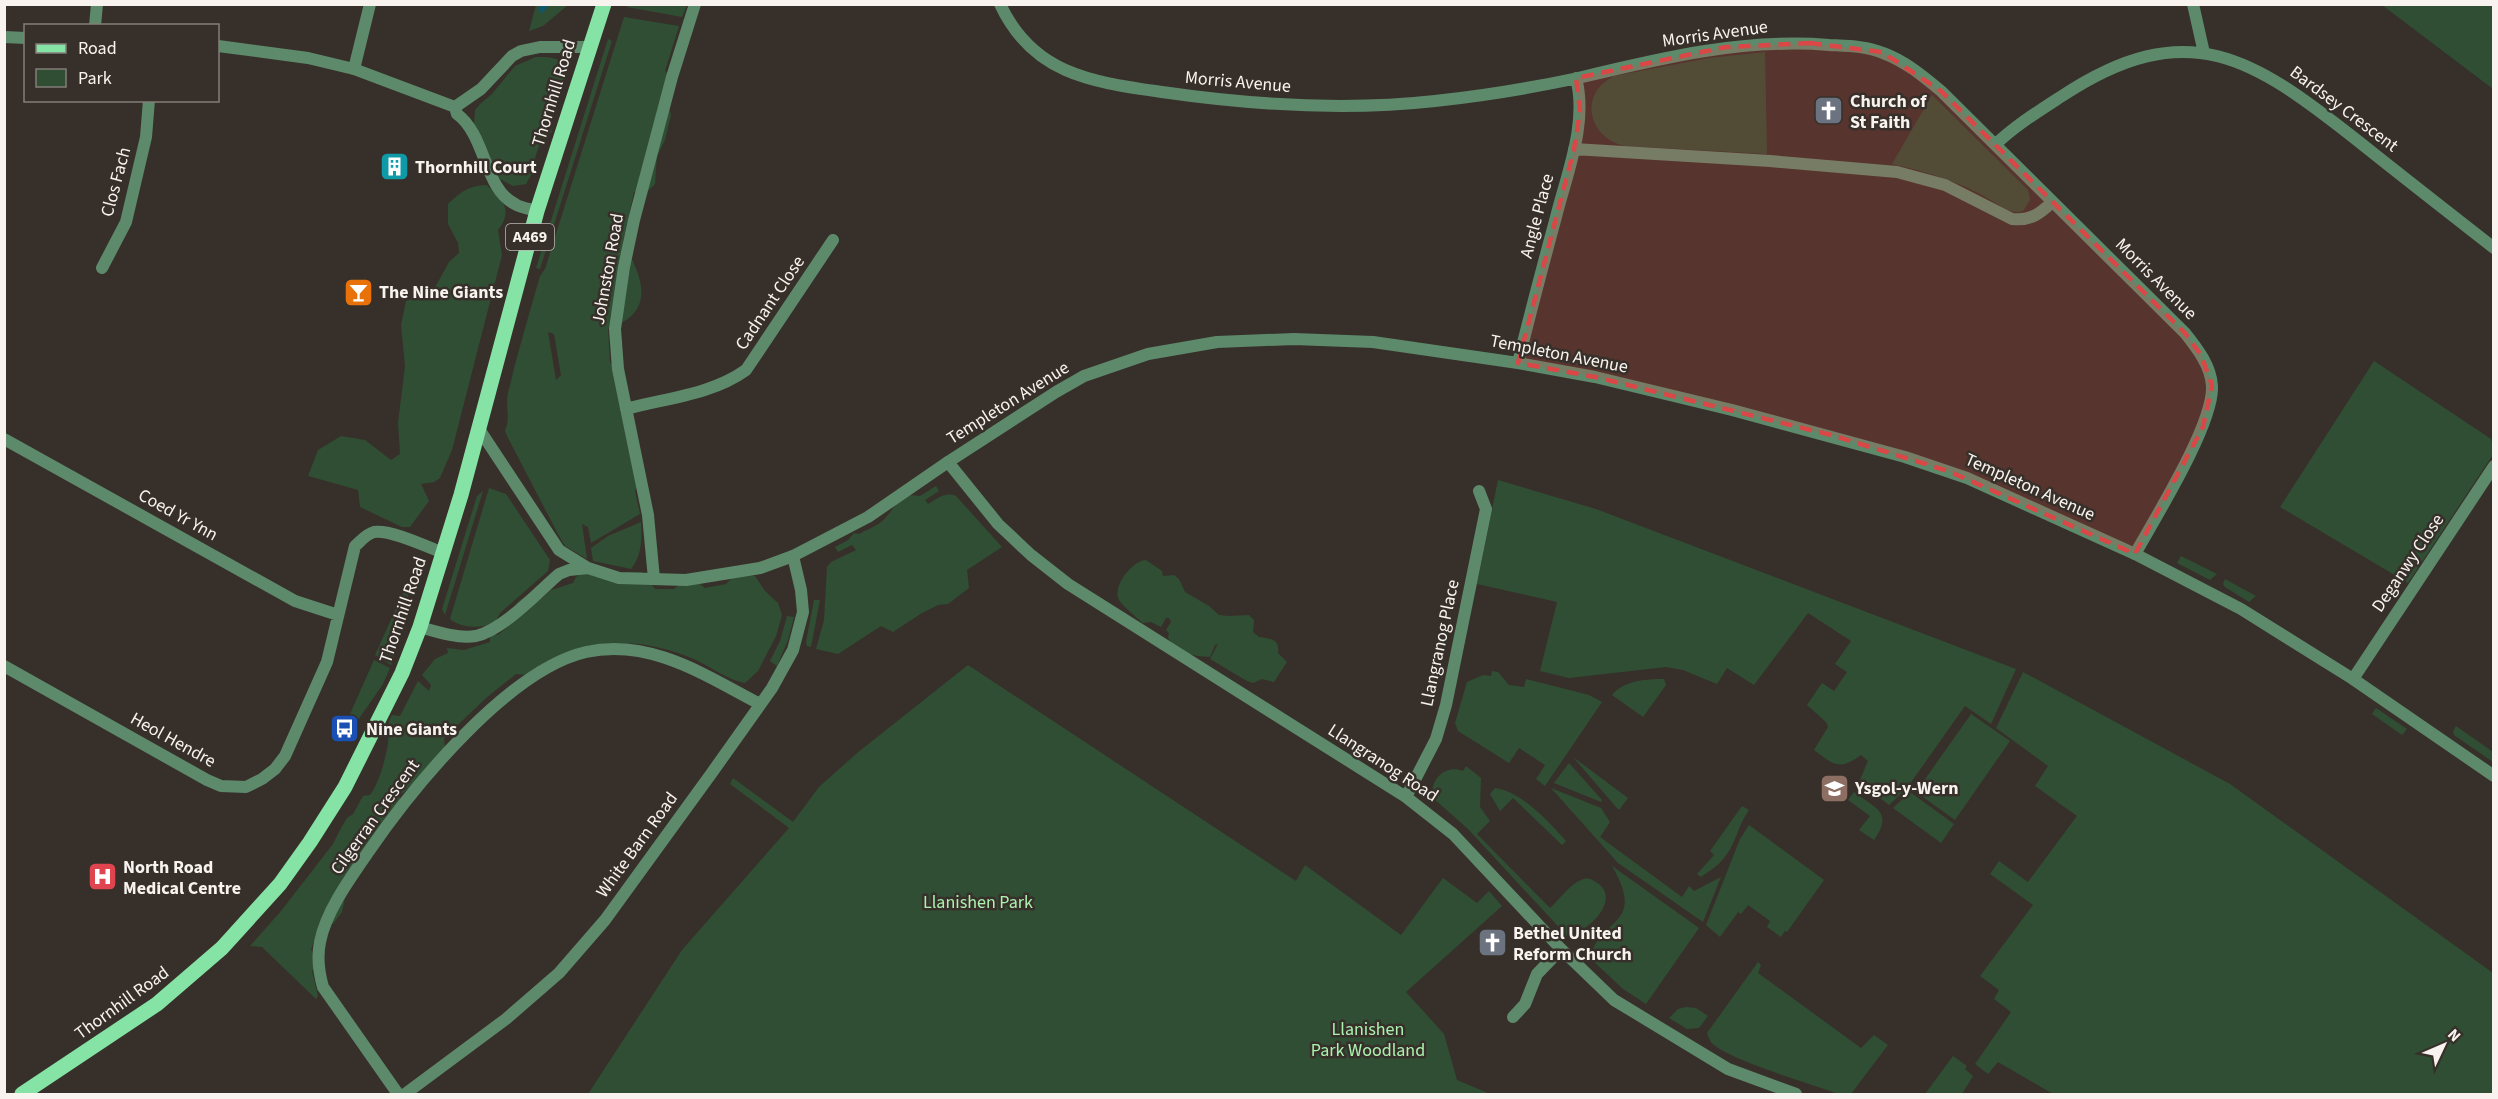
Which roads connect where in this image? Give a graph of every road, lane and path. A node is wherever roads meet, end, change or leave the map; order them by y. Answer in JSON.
{"nodes":[{"id":1,"x":97,"y":4,"type":"edge"},
{"id":2,"x":370,"y":4,"type":"edge"},
{"id":3,"x":604,"y":4,"type":"edge"},
{"id":4,"x":695,"y":4,"type":"edge"},
{"id":5,"x":1000,"y":4,"type":"edge"},
{"id":6,"x":2193,"y":4,"type":"edge"},
{"id":7,"x":95,"y":24,"type":"edge"},
{"id":8,"x":4,"y":37,"type":"edge"},
{"id":9,"x":24,"y":38,"type":"edge"},
{"id":10,"x":219,"y":46,"type":"edge"},
{"id":11,"x":589,"y":47,"type":"junction"},
{"id":12,"x":2204,"y":53,"type":"junction"},
{"id":13,"x":354,"y":69,"type":"junction"},
{"id":14,"x":1576,"y":78,"type":"junction"},
{"id":15,"x":148,"y":102,"type":"edge"},
{"id":16,"x":455,"y":107,"type":"junction"},
{"id":17,"x":1996,"y":144,"type":"junction"},
{"id":18,"x":1574,"y":149,"type":"junction"},
{"id":19,"x":2052,"y":202,"type":"junction"},
{"id":20,"x":537,"y":211,"type":"junction"},
{"id":21,"x":834,"y":240,"type":"dead end"},
{"id":22,"x":2493,"y":248,"type":"edge"},
{"id":23,"x":102,"y":268,"type":"dead end"},
{"id":24,"x":1518,"y":363,"type":"junction"},
{"id":25,"x":626,"y":409,"type":"junction"},
{"id":26,"x":479,"y":429,"type":"junction"},
{"id":27,"x":4,"y":439,"type":"edge"},
{"id":28,"x":948,"y":462,"type":"junction"},
{"id":29,"x":2493,"y":466,"type":"edge"},
{"id":30,"x":1479,"y":491,"type":"dead end"},
{"id":31,"x":443,"y":553,"type":"junction"},
{"id":32,"x":2135,"y":554,"type":"junction"},
{"id":33,"x":794,"y":556,"type":"junction"},
{"id":34,"x":588,"y":568,"type":"junction"},
{"id":35,"x":654,"y":579,"type":"junction"},
{"id":36,"x":338,"y":615,"type":"junction"},
{"id":37,"x":420,"y":627,"type":"junction"},
{"id":38,"x":4,"y":666,"type":"edge"},
{"id":39,"x":2353,"y":679,"type":"junction"},
{"id":40,"x":760,"y":704,"type":"junction"},
{"id":41,"x":2493,"y":776,"type":"edge"},
{"id":42,"x":1406,"y":797,"type":"junction"},
{"id":43,"x":1560,"y":949,"type":"junction"},
{"id":44,"x":1513,"y":1017,"type":"dead end"},
{"id":45,"x":1774,"y":1091,"type":"edge"},
{"id":46,"x":22,"y":1095,"type":"edge"},
{"id":47,"x":398,"y":1095,"type":"edge"},
{"id":48,"x":405,"y":1095,"type":"edge"},
{"id":49,"x":1796,"y":1095,"type":"edge"}],
"edges":[{"from":1,"to":7,"type":"street"},
{"from":2,"to":13,"type":"street"},
{"from":3,"to":11,"type":"main road","name":"Thornhill Road","number":"A469"},
{"from":4,"to":25,"type":"street","name":"Johnston Road"},
{"from":5,"to":14,"type":"street","name":"Morris Avenue"},
{"from":6,"to":12,"type":"street"},
{"from":8,"to":9,"type":"street"},
{"from":10,"to":13,"type":"street"},
{"from":11,"to":16,"type":"street"},
{"from":11,"to":20,"type":"main road","name":"Thornhill Road","number":"A469"},
{"from":12,"to":17,"type":"street","name":"Bardsey Crescent"},
{"from":12,"to":22,"type":"street","name":"Bardsey Crescent"},
{"from":13,"to":16,"type":"street"},
{"from":14,"to":17,"type":"street","name":"Morris Avenue"},
{"from":14,"to":18,"type":"street","name":"Angle Place"},
{"from":15,"to":23,"type":"street","name":"Clos Fach"},
{"from":16,"to":20,"type":"street"},
{"from":17,"to":19,"type":"street","name":"Morris Avenue"},
{"from":18,"to":19,"type":"street"},
{"from":18,"to":24,"type":"street","name":"Angle Place"},
{"from":19,"to":32,"type":"street","name":"Morris Avenue"},
{"from":20,"to":26,"type":"main road","name":"Thornhill Road","number":"A469"},
{"from":21,"to":25,"type":"street","name":"Cadnant Close"},
{"from":24,"to":28,"type":"street","name":"Templeton Avenue"},
{"from":24,"to":32,"type":"street","name":"Templeton Avenue"},
{"from":25,"to":35,"type":"street","name":"Johnston Road"},
{"from":26,"to":31,"type":"main road","name":"Thornhill Road","number":"A469"},
{"from":26,"to":34,"type":"street","name":"Templeton Avenue"},
{"from":27,"to":36,"type":"street","name":"Coed Yr Ynn"},
{"from":28,"to":33,"type":"street","name":"Templeton Avenue"},
{"from":28,"to":42,"type":"street","name":"Llangranog Road"},
{"from":29,"to":39,"type":"street","name":"Deganwy Close"},
{"from":30,"to":42,"type":"street","name":"Llangranog Place"},
{"from":31,"to":36,"type":"street","name":"Heol Hendre"},
{"from":31,"to":37,"type":"main road","name":"Thornhill Road","number":"A469"},
{"from":32,"to":39,"type":"street","name":"Templeton Avenue"},
{"from":33,"to":35,"type":"street","name":"Templeton Avenue"},
{"from":33,"to":40,"type":"street","name":"White Barn Road"},
{"from":34,"to":35,"type":"street","name":"Templeton Avenue"},
{"from":34,"to":37,"type":"street","name":"Templeton Avenue"},
{"from":36,"to":38,"type":"street","name":"Heol Hendre"},
{"from":37,"to":46,"type":"main road","name":"Thornhill Road","number":"A469"},
{"from":39,"to":41,"type":"street","name":"Templeton Avenue"},
{"from":40,"to":47,"type":"street","name":"Cilgerran Crescent"},
{"from":40,"to":48,"type":"street","name":"White Barn Road"},
{"from":42,"to":43,"type":"street","name":"Llangranog Road"},
{"from":43,"to":44,"type":"street"},
{"from":43,"to":45,"type":"street","name":"Llangranog Road"},
{"from":45,"to":49,"type":"street","name":"Llangranog Road"}]}
